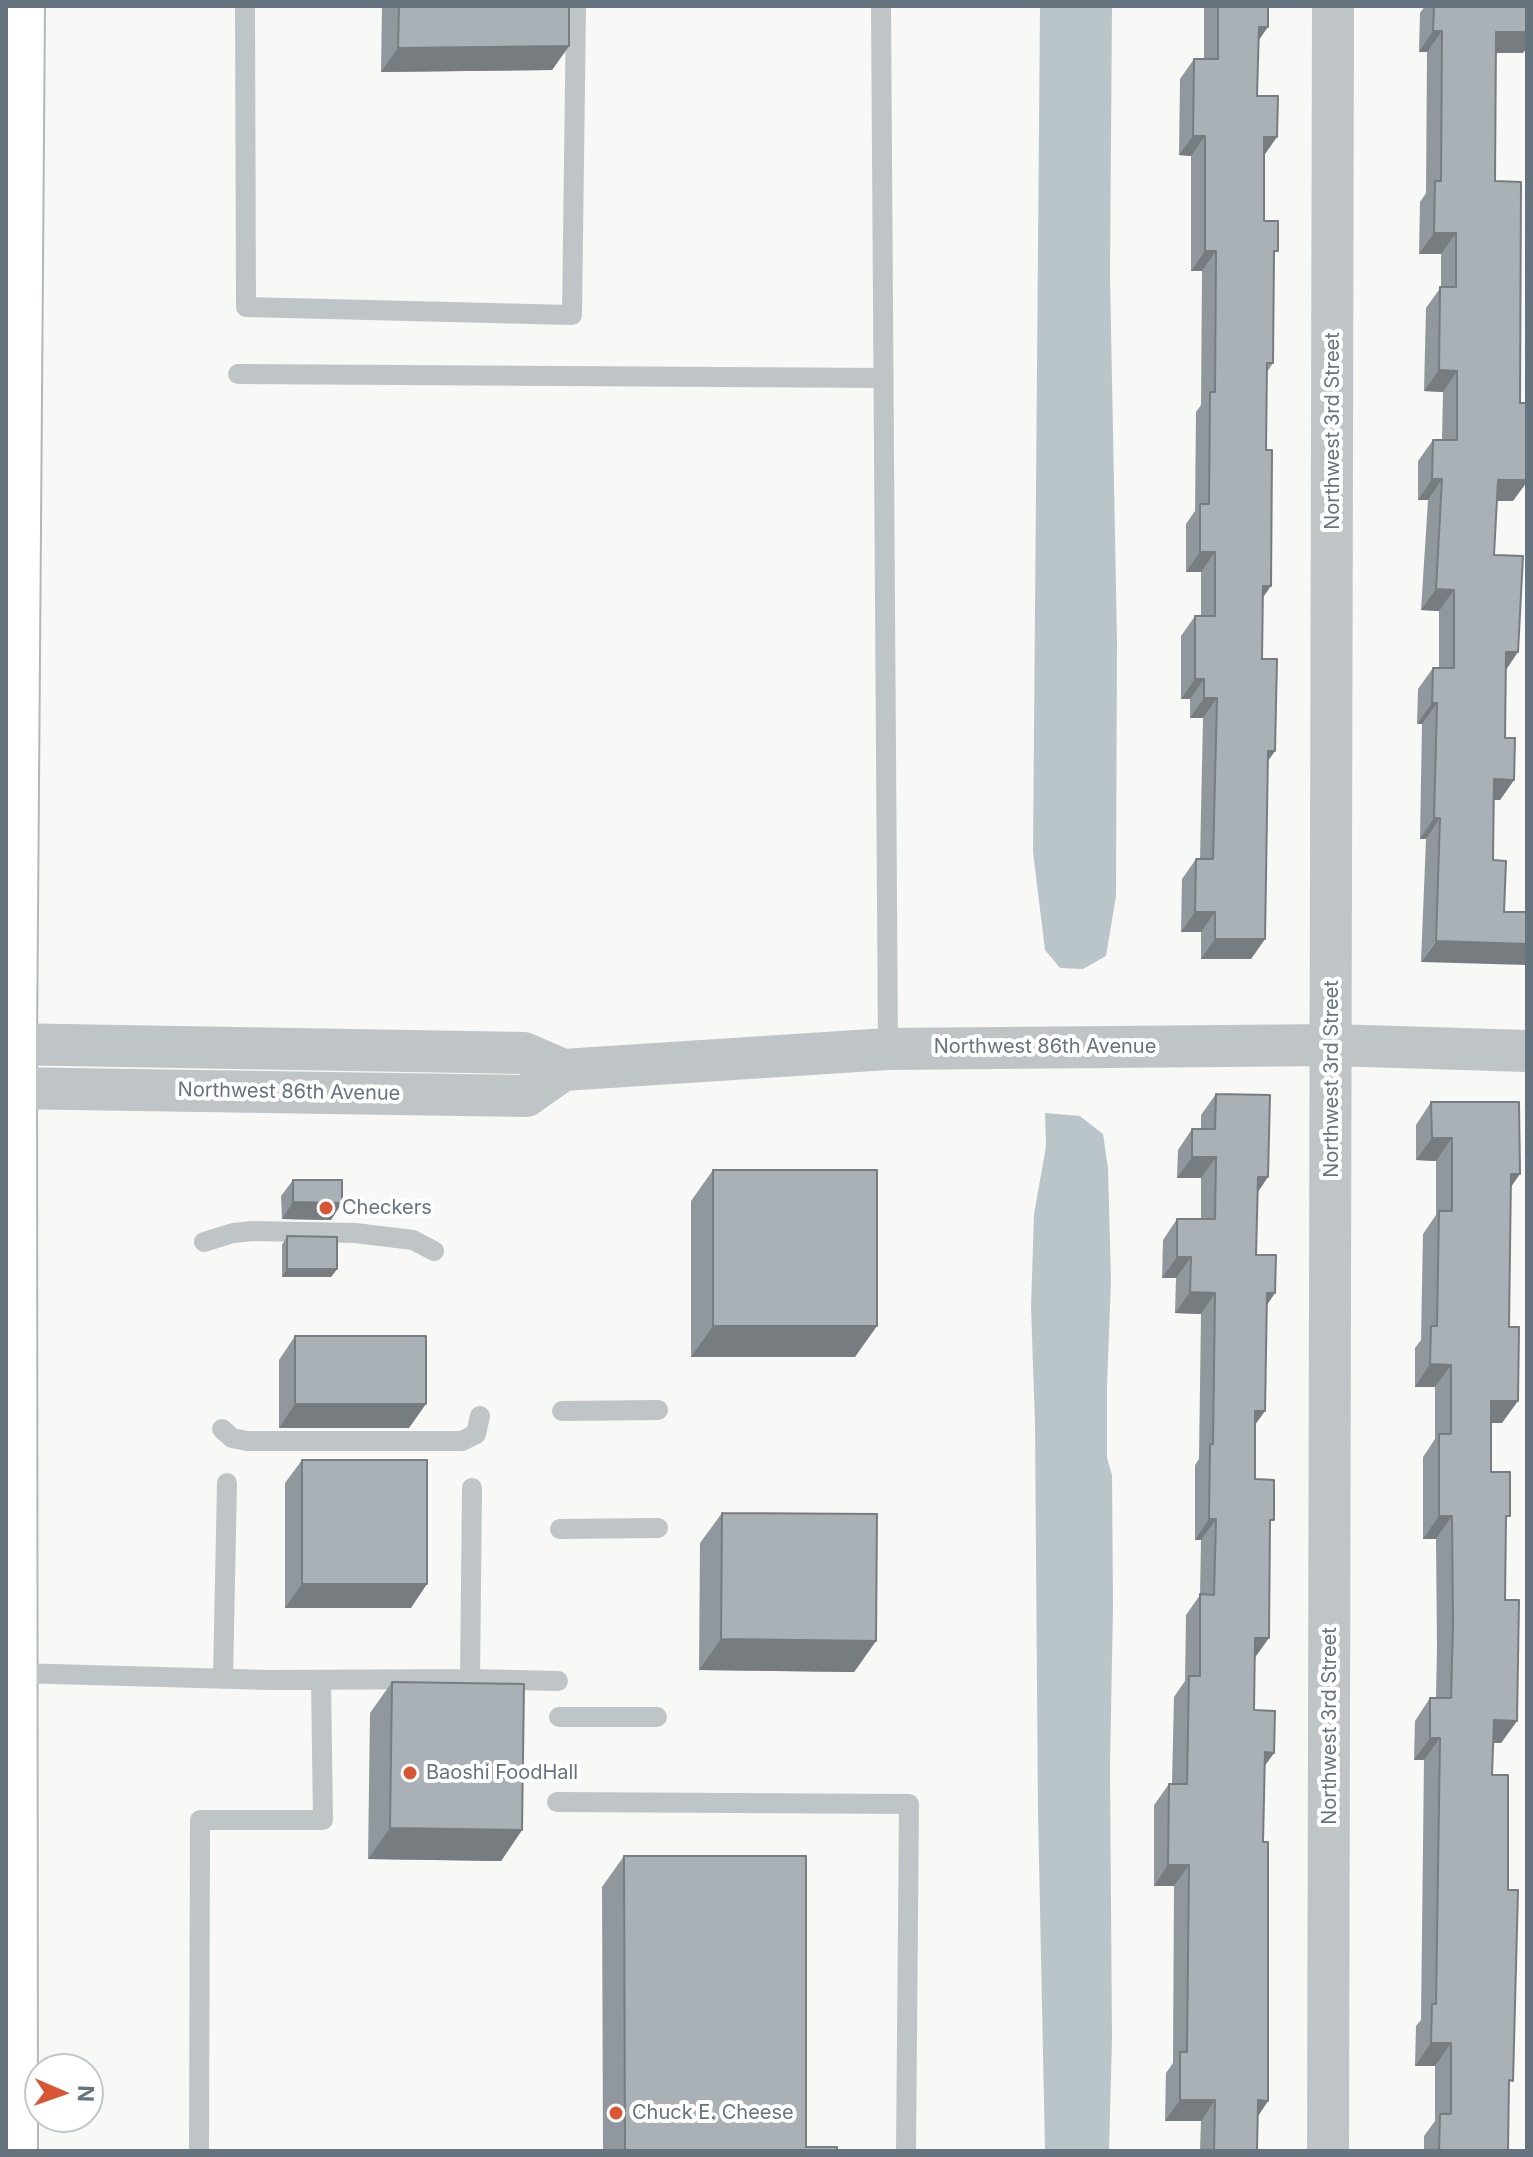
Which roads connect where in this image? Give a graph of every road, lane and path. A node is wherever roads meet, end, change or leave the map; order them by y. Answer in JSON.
{"nodes":[{"id":1,"x":22,"y":6,"type":"edge"},
{"id":2,"x":245,"y":6,"type":"edge"},
{"id":3,"x":576,"y":6,"type":"edge"},
{"id":4,"x":881,"y":6,"type":"edge"},
{"id":5,"x":1333,"y":6,"type":"edge"},
{"id":6,"x":238,"y":374,"type":"dead end"},
{"id":7,"x":884,"y":378,"type":"junction"},
{"id":8,"x":10,"y":1044,"type":"edge"},
{"id":9,"x":1332,"y":1045,"type":"junction"},
{"id":10,"x":888,"y":1049,"type":"junction"},
{"id":11,"x":1527,"y":1051,"type":"edge"},
{"id":12,"x":563,"y":1070,"type":"junction"},
{"id":13,"x":10,"y":1088,"type":"edge"},
{"id":14,"x":204,"y":1242,"type":"dead end"},
{"id":15,"x":434,"y":1251,"type":"dead end"},
{"id":16,"x":658,"y":1410,"type":"dead end"},
{"id":17,"x":562,"y":1411,"type":"dead end"},
{"id":18,"x":480,"y":1416,"type":"dead end"},
{"id":19,"x":222,"y":1429,"type":"dead end"},
{"id":20,"x":227,"y":1483,"type":"dead end"},
{"id":21,"x":472,"y":1488,"type":"dead end"},
{"id":22,"x":658,"y":1528,"type":"dead end"},
{"id":23,"x":560,"y":1529,"type":"dead end"},
{"id":24,"x":16,"y":1673,"type":"junction"},
{"id":25,"x":223,"y":1679,"type":"junction"},
{"id":26,"x":470,"y":1679,"type":"junction"},
{"id":27,"x":321,"y":1680,"type":"junction"},
{"id":28,"x":558,"y":1681,"type":"dead end"},
{"id":29,"x":559,"y":1717,"type":"dead end"},
{"id":30,"x":657,"y":1717,"type":"dead end"},
{"id":31,"x":557,"y":1802,"type":"dead end"},
{"id":32,"x":15,"y":2151,"type":"edge"},
{"id":33,"x":199,"y":2151,"type":"edge"},
{"id":34,"x":906,"y":2151,"type":"edge"},
{"id":35,"x":1328,"y":2151,"type":"edge"}],
"edges":[{"from":1,"to":8,"type":"highway"},
{"from":2,"to":3,"type":"lane"},
{"from":4,"to":7,"type":"lane"},
{"from":5,"to":9,"type":"street","name":"Northwest 3rd Street"},
{"from":6,"to":7,"type":"lane"},
{"from":7,"to":10,"type":"lane"},
{"from":8,"to":12,"type":"street","name":"Northwest 86th Avenue"},
{"from":8,"to":13,"type":"highway"},
{"from":9,"to":10,"type":"street","name":"Northwest 86th Avenue"},
{"from":9,"to":11,"type":"street","name":"Northwest 86th Avenue"},
{"from":9,"to":35,"type":"street","name":"Northwest 3rd Street"},
{"from":10,"to":12,"type":"street","name":"Northwest 86th Avenue"},
{"from":12,"to":13,"type":"street","name":"Northwest 86th Avenue"},
{"from":13,"to":24,"type":"highway"},
{"from":14,"to":15,"type":"lane"},
{"from":16,"to":17,"type":"lane"},
{"from":18,"to":19,"type":"lane"},
{"from":20,"to":25,"type":"lane"},
{"from":21,"to":26,"type":"lane"},
{"from":22,"to":23,"type":"lane"},
{"from":24,"to":25,"type":"lane"},
{"from":24,"to":32,"type":"highway"},
{"from":25,"to":27,"type":"lane"},
{"from":26,"to":27,"type":"lane"},
{"from":26,"to":28,"type":"lane"},
{"from":27,"to":33,"type":"lane"},
{"from":29,"to":30,"type":"lane"},
{"from":31,"to":34,"type":"lane"}]}
